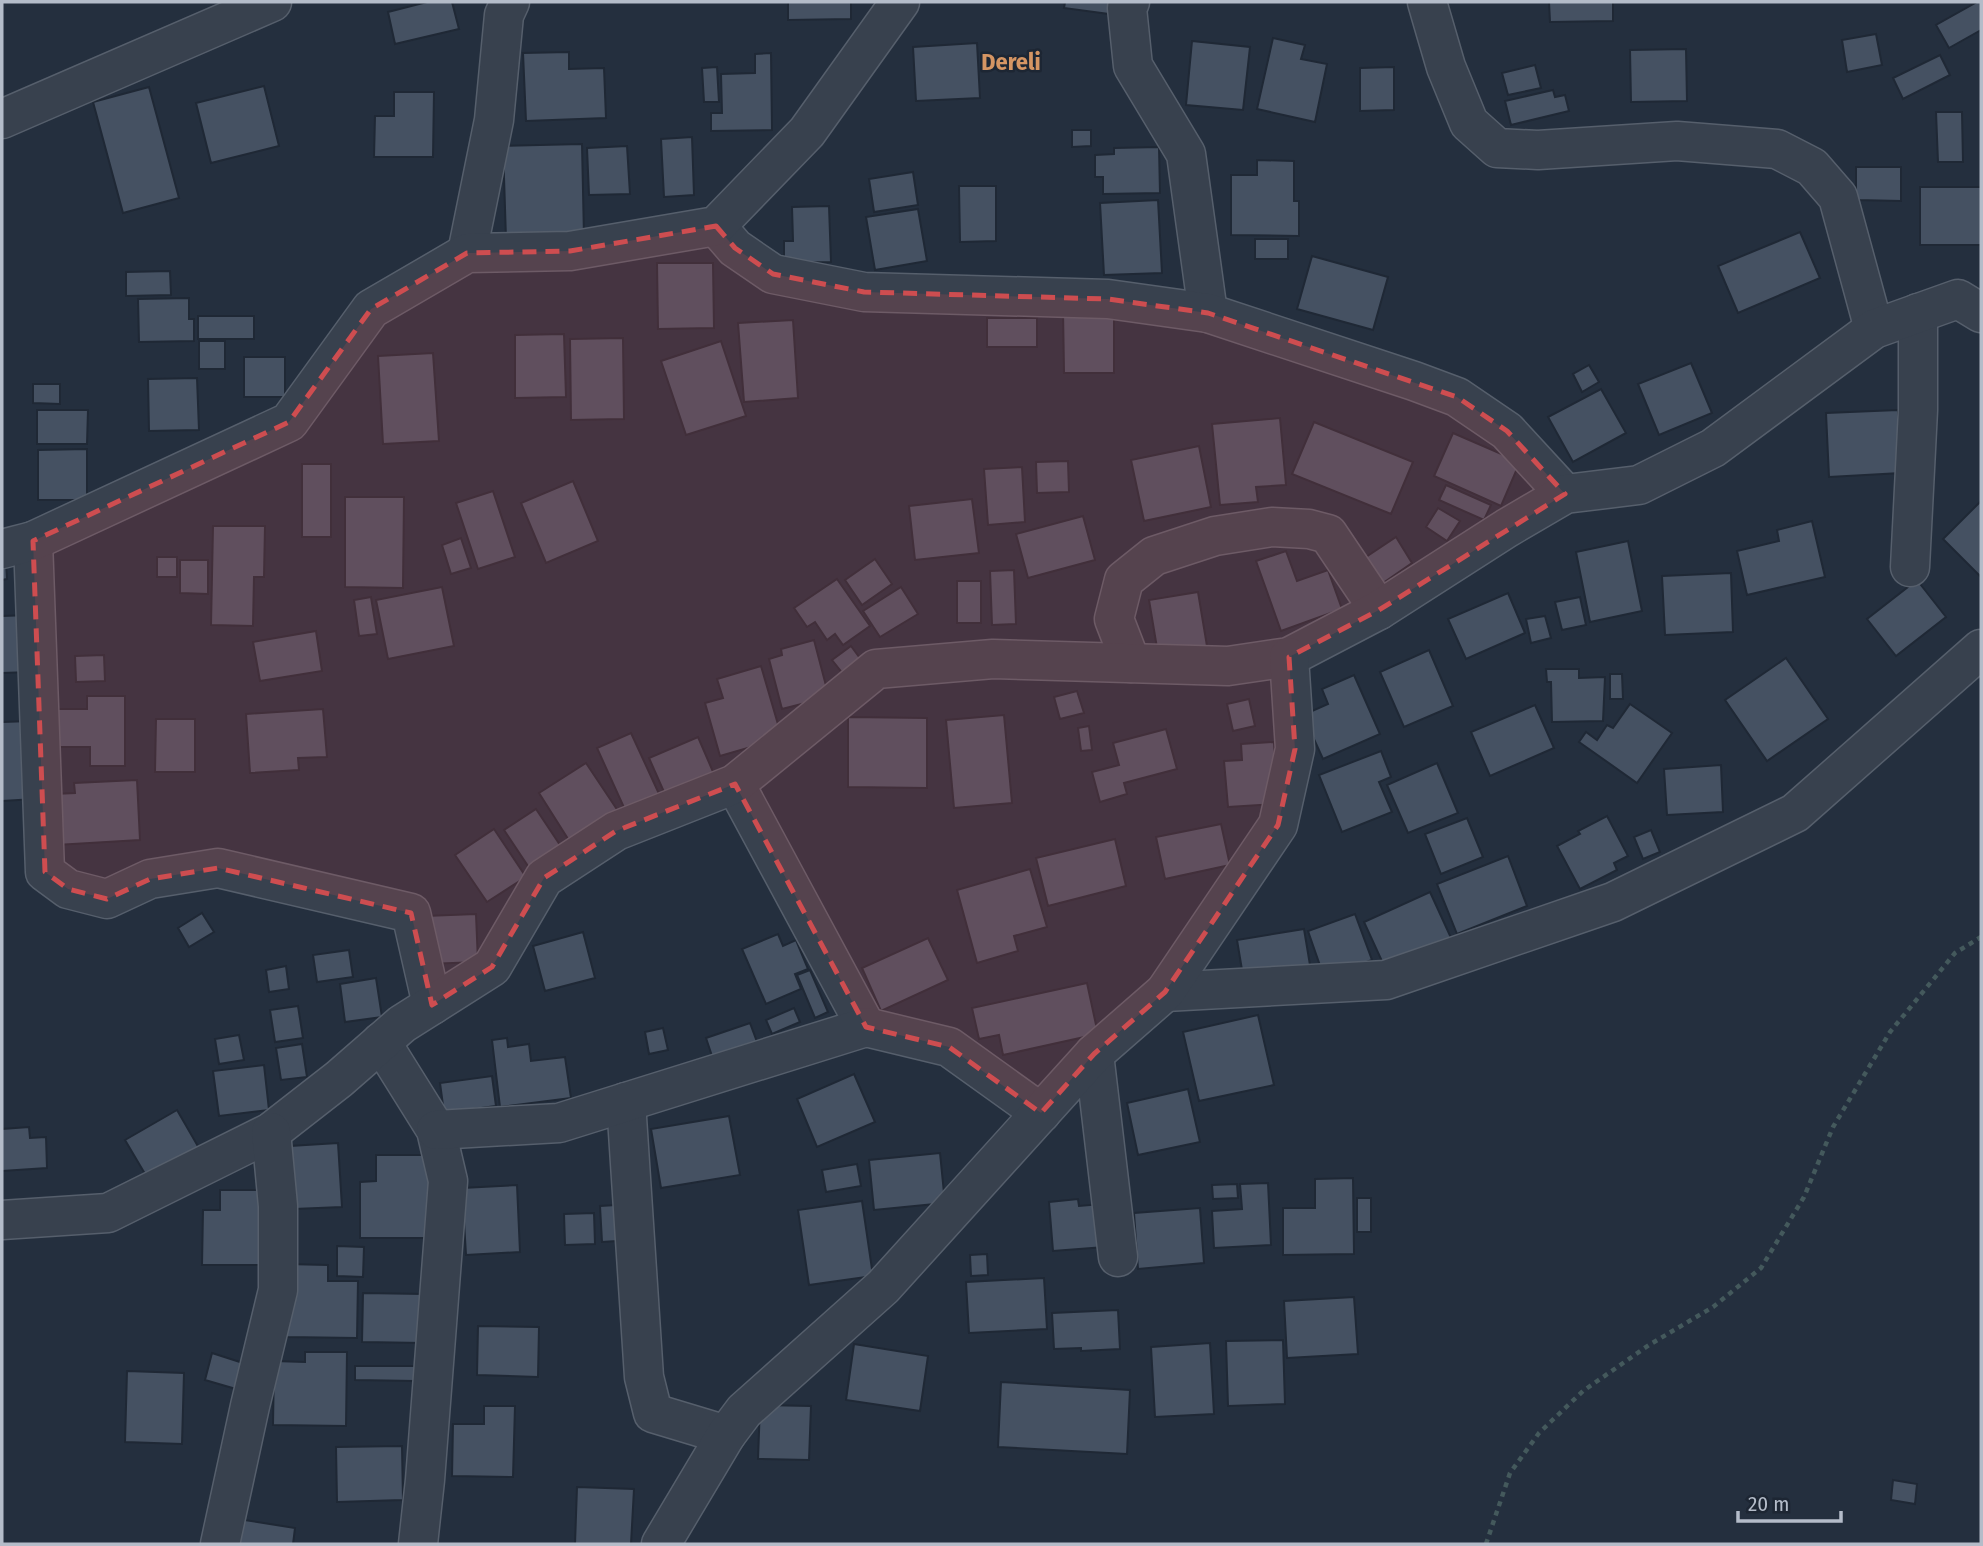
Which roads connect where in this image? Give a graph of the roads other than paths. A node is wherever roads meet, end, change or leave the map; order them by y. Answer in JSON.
{"nodes":[{"id":1,"x":272,"y":2,"type":"edge"},
{"id":2,"x":510,"y":2,"type":"edge"},
{"id":3,"x":900,"y":2,"type":"edge"},
{"id":4,"x":1130,"y":2,"type":"edge"},
{"id":5,"x":1427,"y":2,"type":"edge"},
{"id":6,"x":2,"y":119,"type":"edge"},
{"id":7,"x":716,"y":226,"type":"junction"},
{"id":8,"x":467,"y":253,"type":"junction"},
{"id":9,"x":1208,"y":313,"type":"junction"},
{"id":10,"x":1918,"y":313,"type":"junction"},
{"id":11,"x":1981,"y":313,"type":"edge"},
{"id":12,"x":1874,"y":329,"type":"junction"},
{"id":13,"x":1565,"y":494,"type":"junction"},
{"id":14,"x":17,"y":545,"type":"edge"},
{"id":15,"x":1910,"y":567,"type":"dead end"},
{"id":16,"x":1379,"y":610,"type":"junction"},
{"id":17,"x":1981,"y":649,"type":"edge"},
{"id":18,"x":1289,"y":657,"type":"junction"},
{"id":19,"x":1131,"y":663,"type":"junction"},
{"id":20,"x":735,"y":784,"type":"junction"},
{"id":21,"x":1166,"y":992,"type":"junction"},
{"id":22,"x":432,"y":1005,"type":"junction"},
{"id":23,"x":866,"y":1027,"type":"junction"},
{"id":24,"x":381,"y":1042,"type":"junction"},
{"id":25,"x":1094,"y":1054,"type":"junction"},
{"id":26,"x":626,"y":1102,"type":"junction"},
{"id":27,"x":1041,"y":1113,"type":"junction"},
{"id":28,"x":436,"y":1130,"type":"junction"},
{"id":29,"x":271,"y":1132,"type":"junction"},
{"id":30,"x":2,"y":1220,"type":"edge"},
{"id":31,"x":1118,"y":1257,"type":"dead end"},
{"id":32,"x":726,"y":1435,"type":"junction"},
{"id":33,"x":220,"y":1544,"type":"edge"},
{"id":34,"x":418,"y":1544,"type":"edge"},
{"id":35,"x":661,"y":1544,"type":"edge"}],
"edges":[{"from":1,"to":6,"type":"street"},
{"from":2,"to":8,"type":"street"},
{"from":3,"to":7,"type":"street"},
{"from":4,"to":9,"type":"street"},
{"from":5,"to":12,"type":"street"},
{"from":7,"to":8,"type":"street"},
{"from":7,"to":9,"type":"street"},
{"from":8,"to":14,"type":"street"},
{"from":9,"to":13,"type":"street"},
{"from":10,"to":11,"type":"street"},
{"from":10,"to":12,"type":"street"},
{"from":10,"to":15,"type":"street"},
{"from":12,"to":13,"type":"street"},
{"from":13,"to":16,"type":"street"},
{"from":14,"to":22,"type":"street"},
{"from":16,"to":18,"type":"street"},
{"from":16,"to":19,"type":"street"},
{"from":17,"to":21,"type":"street"},
{"from":18,"to":19,"type":"street"},
{"from":18,"to":21,"type":"street"},
{"from":19,"to":20,"type":"street"},
{"from":20,"to":22,"type":"street"},
{"from":20,"to":23,"type":"street"},
{"from":21,"to":25,"type":"street"},
{"from":22,"to":24,"type":"street"},
{"from":23,"to":26,"type":"street"},
{"from":23,"to":27,"type":"street"},
{"from":24,"to":28,"type":"street"},
{"from":24,"to":29,"type":"street"},
{"from":25,"to":27,"type":"street"},
{"from":25,"to":31,"type":"street"},
{"from":26,"to":28,"type":"street"},
{"from":26,"to":32,"type":"street"},
{"from":27,"to":32,"type":"street"},
{"from":28,"to":34,"type":"street"},
{"from":29,"to":30,"type":"street"},
{"from":29,"to":33,"type":"street"},
{"from":32,"to":35,"type":"street"}]}
